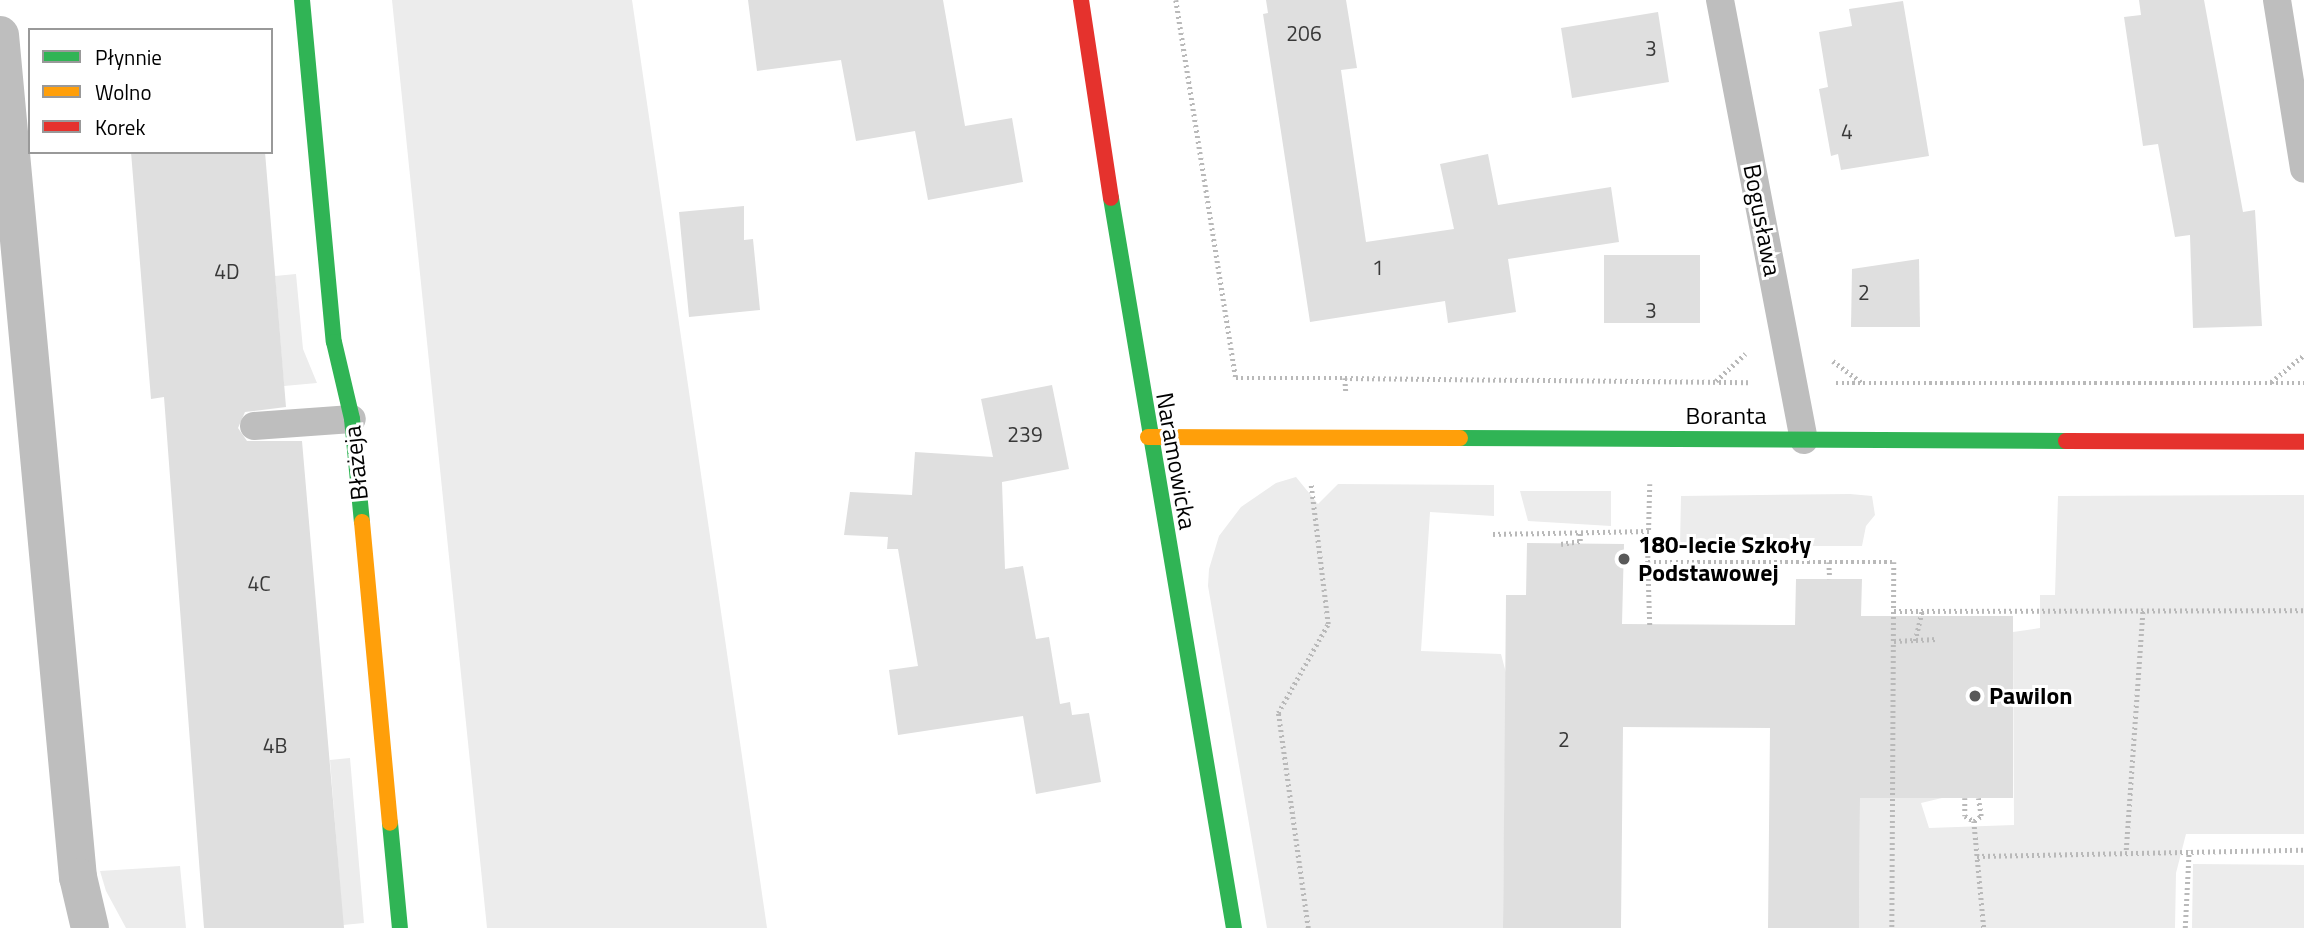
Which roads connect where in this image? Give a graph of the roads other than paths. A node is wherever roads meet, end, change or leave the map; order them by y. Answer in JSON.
{"nodes":[{"id":1,"x":302,"y":0,"type":"edge"},
{"id":2,"x":1081,"y":0,"type":"edge"},
{"id":3,"x":1720,"y":0,"type":"edge"},
{"id":4,"x":2277,"y":0,"type":"edge"},
{"id":5,"x":0,"y":34,"type":"edge"},
{"id":6,"x":2304,"y":169,"type":"edge"},
{"id":7,"x":352,"y":419,"type":"junction"},
{"id":8,"x":254,"y":426,"type":"dead end"},
{"id":9,"x":1148,"y":437,"type":"junction"},
{"id":10,"x":1804,"y":440,"type":"junction"},
{"id":11,"x":2304,"y":442,"type":"edge"},
{"id":12,"x":90,"y":928,"type":"edge"},
{"id":13,"x":400,"y":928,"type":"edge"},
{"id":14,"x":1234,"y":928,"type":"edge"}],
"edges":[{"from":1,"to":7,"type":"street","name":"Błażeja"},
{"from":2,"to":9,"type":"street","name":"Naramowicka"},
{"from":3,"to":10,"type":"lane","name":"Bogusława"},
{"from":4,"to":6,"type":"lane"},
{"from":5,"to":12,"type":"street"},
{"from":7,"to":8,"type":"lane"},
{"from":7,"to":13,"type":"street","name":"Błażeja"},
{"from":9,"to":10,"type":"street","name":"Boranta"},
{"from":9,"to":14,"type":"street","name":"Naramowicka"},
{"from":10,"to":11,"type":"street","name":"Boranta"}]}
